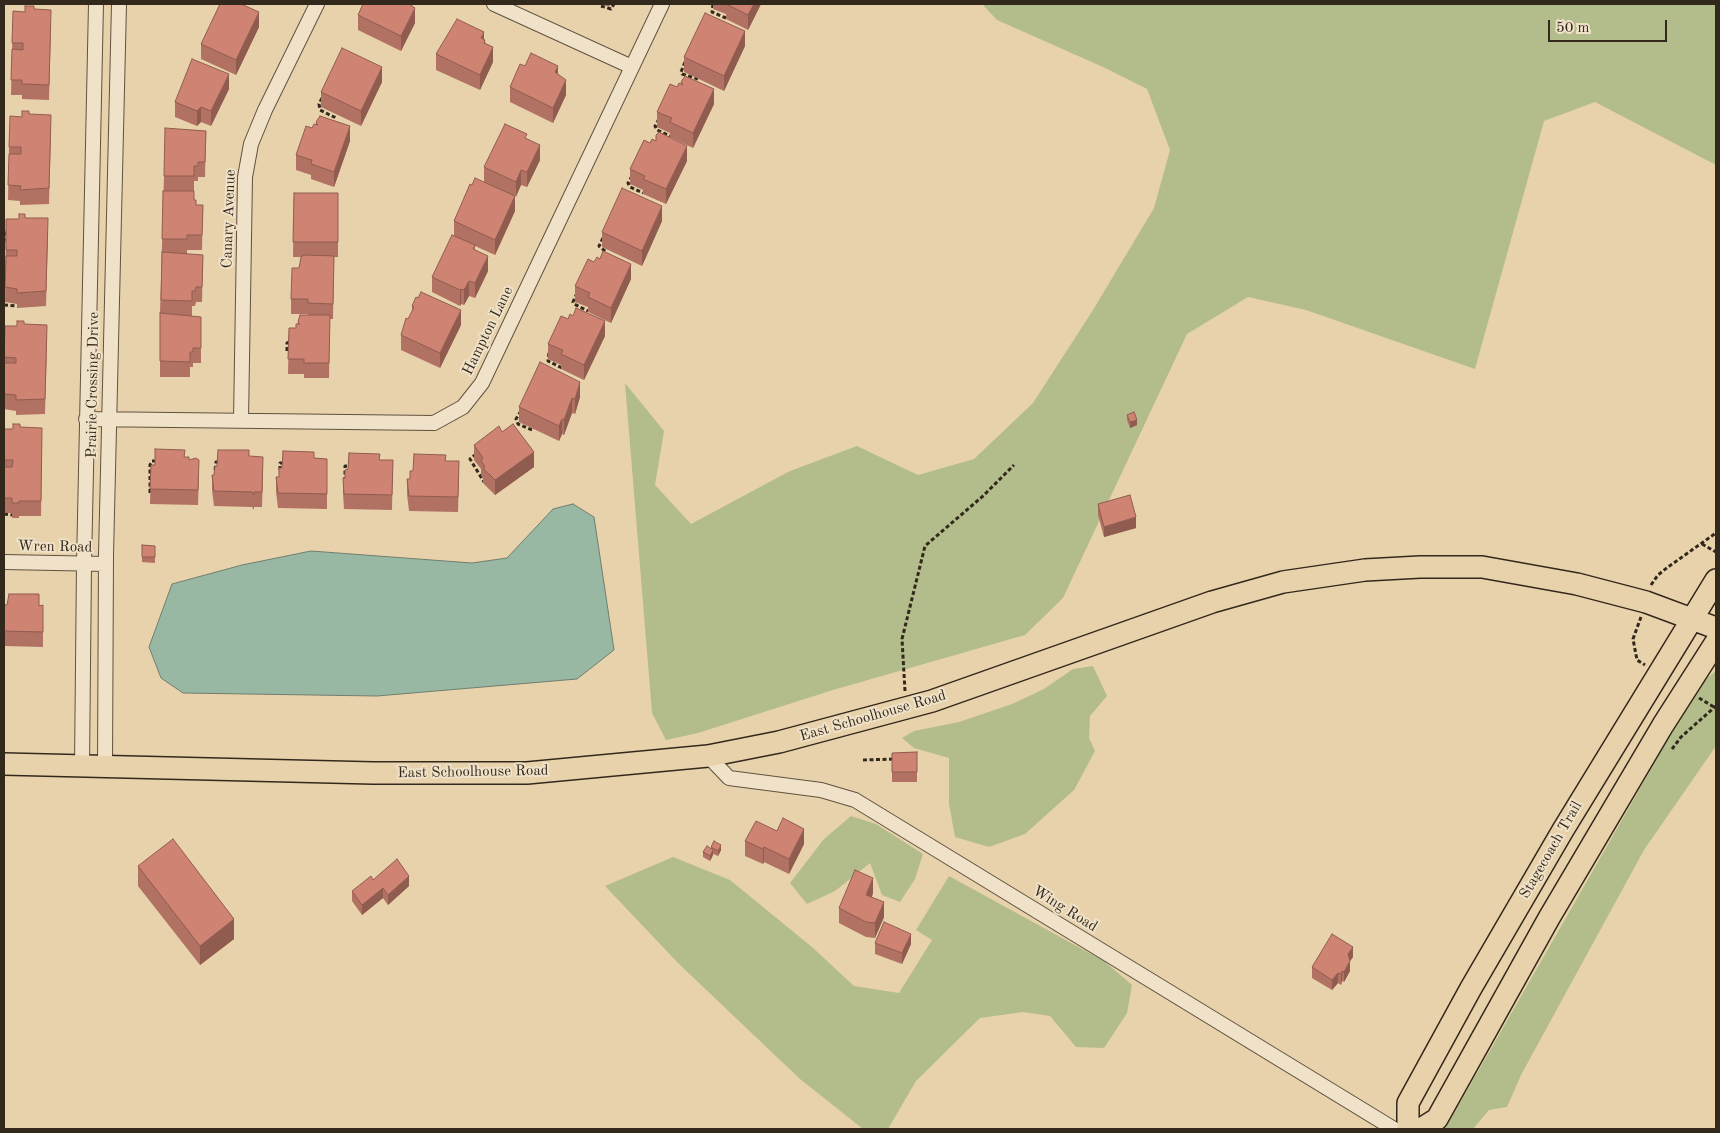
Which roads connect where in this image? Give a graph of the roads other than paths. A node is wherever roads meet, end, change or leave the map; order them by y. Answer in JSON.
{"nodes":[{"id":1,"x":96,"y":4,"type":"edge"},
{"id":2,"x":119,"y":4,"type":"edge"},
{"id":3,"x":317,"y":4,"type":"edge"},
{"id":4,"x":494,"y":4,"type":"edge"},
{"id":5,"x":662,"y":4,"type":"edge"},
{"id":6,"x":632,"y":67,"type":"junction"},
{"id":7,"x":86,"y":419,"type":"junction"},
{"id":8,"x":109,"y":419,"type":"junction"},
{"id":9,"x":241,"y":420,"type":"junction"},
{"id":10,"x":4,"y":562,"type":"edge"},
{"id":11,"x":84,"y":564,"type":"junction"},
{"id":12,"x":106,"y":564,"type":"junction"},
{"id":13,"x":1716,"y":580,"type":"edge"},
{"id":14,"x":1692,"y":619,"type":"junction"},
{"id":15,"x":1716,"y":628,"type":"edge"},
{"id":16,"x":1716,"y":642,"type":"edge"},
{"id":17,"x":708,"y":756,"type":"junction"},
{"id":18,"x":4,"y":764,"type":"edge"},
{"id":19,"x":82,"y":766,"type":"junction"},
{"id":20,"x":105,"y":766,"type":"junction"},
{"id":21,"x":1394,"y":1129,"type":"edge"},
{"id":22,"x":1408,"y":1129,"type":"edge"},
{"id":23,"x":1421,"y":1129,"type":"edge"}],
"edges":[{"from":1,"to":7,"type":"street","name":"Prairie Crossing Drive"},
{"from":2,"to":8,"type":"street","name":"Prairie Crossing Drive"},
{"from":3,"to":9,"type":"street","name":"Canary Avenue"},
{"from":4,"to":6,"type":"street"},
{"from":5,"to":6,"type":"street","name":"Hampton Lane"},
{"from":6,"to":9,"type":"street","name":"Hampton Lane"},
{"from":7,"to":8,"type":"street","name":"Hampton Lane"},
{"from":7,"to":11,"type":"street","name":"Prairie Crossing Drive"},
{"from":8,"to":9,"type":"street","name":"Hampton Lane"},
{"from":8,"to":12,"type":"street","name":"Prairie Crossing Drive"},
{"from":10,"to":11,"type":"street","name":"Wren Road"},
{"from":11,"to":12,"type":"street","name":"Wren Road"},
{"from":11,"to":19,"type":"street","name":"Prairie Crossing Drive"},
{"from":12,"to":20,"type":"street","name":"Prairie Crossing Drive"},
{"from":13,"to":14,"type":"main road","name":"Stagecoach Trail"},
{"from":14,"to":15,"type":"main road","name":"East Schoolhouse Road"},
{"from":14,"to":17,"type":"main road","name":"East Schoolhouse Road"},
{"from":14,"to":22,"type":"main road","name":"Stagecoach Trail"},
{"from":16,"to":23,"type":"main road"},
{"from":17,"to":20,"type":"main road","name":"East Schoolhouse Road"},
{"from":17,"to":21,"type":"street","name":"Wing Road"},
{"from":18,"to":19,"type":"main road","name":"East Schoolhouse Road"},
{"from":19,"to":20,"type":"main road","name":"East Schoolhouse Road"}]}
